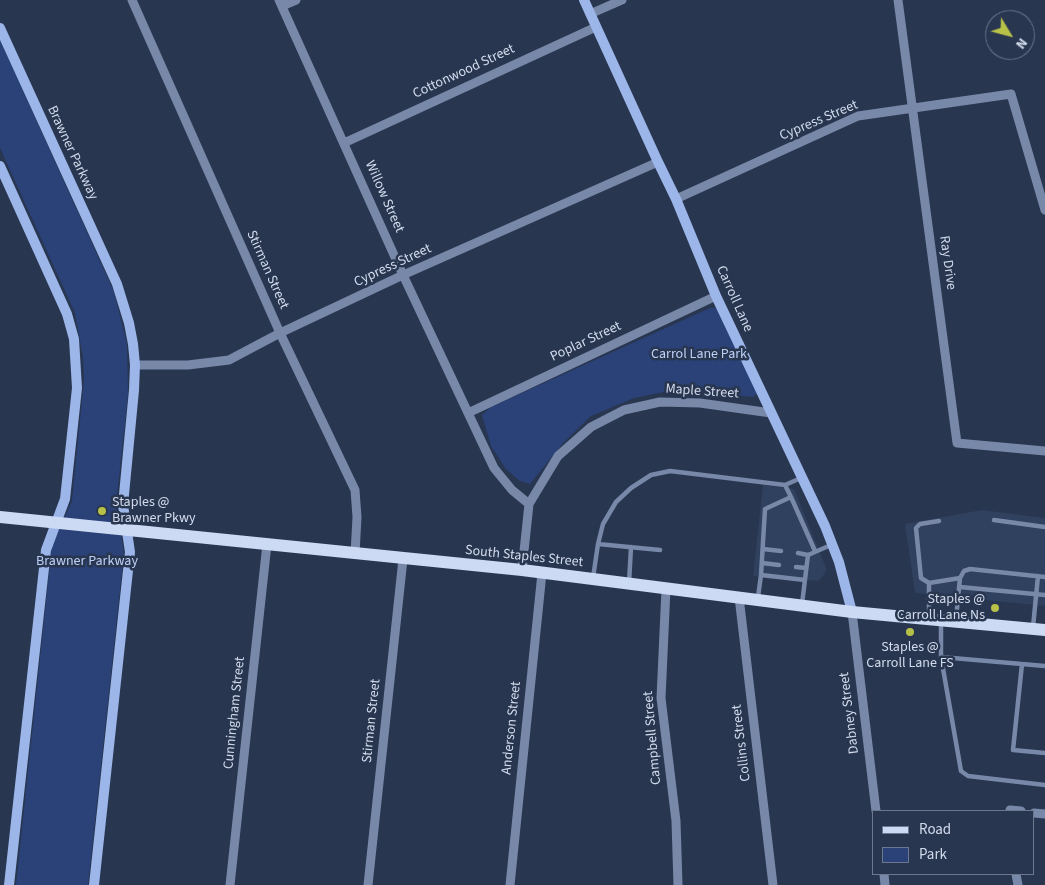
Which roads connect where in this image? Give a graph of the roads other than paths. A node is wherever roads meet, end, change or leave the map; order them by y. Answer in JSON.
{"nodes":[{"id":1,"x":132,"y":0,"type":"edge"},
{"id":2,"x":296,"y":0,"type":"edge"},
{"id":3,"x":584,"y":0,"type":"edge"},
{"id":4,"x":622,"y":0,"type":"edge"},
{"id":5,"x":898,"y":0,"type":"edge"},
{"id":6,"x":281,"y":3,"type":"edge"},
{"id":7,"x":590,"y":14,"type":"junction"},
{"id":8,"x":596,"y":26,"type":"junction"},
{"id":9,"x":0,"y":28,"type":"edge"},
{"id":10,"x":912,"y":109,"type":"junction"},
{"id":11,"x":344,"y":142,"type":"junction"},
{"id":12,"x":658,"y":162,"type":"junction"},
{"id":13,"x":0,"y":166,"type":"edge"},
{"id":14,"x":676,"y":199,"type":"junction"},
{"id":15,"x":1045,"y":210,"type":"edge"},
{"id":16,"x":403,"y":276,"type":"junction"},
{"id":17,"x":716,"y":296,"type":"junction"},
{"id":18,"x":280,"y":334,"type":"junction"},
{"id":19,"x":135,"y":365,"type":"junction"},
{"id":20,"x":468,"y":413,"type":"junction"},
{"id":21,"x":771,"y":413,"type":"junction"},
{"id":22,"x":1045,"y":450,"type":"edge"},
{"id":23,"x":802,"y":478,"type":"junction"},
{"id":24,"x":785,"y":484,"type":"junction"},
{"id":25,"x":791,"y":497,"type":"junction"},
{"id":26,"x":529,"y":504,"type":"junction"},
{"id":27,"x":0,"y":518,"type":"edge"},
{"id":28,"x":994,"y":520,"type":"dead end"},
{"id":29,"x":939,"y":521,"type":"dead end"},
{"id":30,"x":56,"y":522,"type":"junction"},
{"id":31,"x":1045,"y":527,"type":"edge"},
{"id":32,"x":127,"y":529,"type":"junction"},
{"id":33,"x":267,"y":544,"type":"junction"},
{"id":34,"x":598,"y":544,"type":"junction"},
{"id":35,"x":832,"y":544,"type":"junction"},
{"id":36,"x":631,"y":547,"type":"junction"},
{"id":37,"x":763,"y":549,"type":"junction"},
{"id":38,"x":660,"y":550,"type":"dead end"},
{"id":39,"x":781,"y":551,"type":"dead end"},
{"id":40,"x":815,"y":551,"type":"junction"},
{"id":41,"x":798,"y":553,"type":"dead end"},
{"id":42,"x":355,"y":554,"type":"junction"},
{"id":43,"x":808,"y":554,"type":"junction"},
{"id":44,"x":403,"y":559,"type":"junction"},
{"id":45,"x":762,"y":563,"type":"junction"},
{"id":46,"x":780,"y":565,"type":"dead end"},
{"id":47,"x":796,"y":567,"type":"dead end"},
{"id":48,"x":806,"y":568,"type":"junction"},
{"id":49,"x":522,"y":570,"type":"junction"},
{"id":50,"x":542,"y":573,"type":"junction"},
{"id":51,"x":761,"y":575,"type":"junction"},
{"id":52,"x":1038,"y":576,"type":"junction"},
{"id":53,"x":1045,"y":577,"type":"edge"},
{"id":54,"x":960,"y":578,"type":"junction"},
{"id":55,"x":592,"y":580,"type":"junction"},
{"id":56,"x":805,"y":580,"type":"junction"},
{"id":57,"x":929,"y":583,"type":"junction"},
{"id":58,"x":629,"y":584,"type":"junction"},
{"id":59,"x":960,"y":587,"type":"junction"},
{"id":60,"x":666,"y":588,"type":"junction"},
{"id":61,"x":1036,"y":594,"type":"junction"},
{"id":62,"x":1045,"y":595,"type":"edge"},
{"id":63,"x":739,"y":597,"type":"junction"},
{"id":64,"x":757,"y":600,"type":"junction"},
{"id":65,"x":802,"y":605,"type":"junction"},
{"id":66,"x":852,"y":612,"type":"junction"},
{"id":67,"x":935,"y":620,"type":"junction"},
{"id":68,"x":955,"y":622,"type":"junction"},
{"id":69,"x":1039,"y":629,"type":"edge"},
{"id":70,"x":941,"y":657,"type":"junction"},
{"id":71,"x":1022,"y":664,"type":"junction"},
{"id":72,"x":1045,"y":666,"type":"edge"},
{"id":73,"x":1045,"y":753,"type":"edge"},
{"id":74,"x":1045,"y":785,"type":"edge"},
{"id":75,"x":876,"y":810,"type":"edge"},
{"id":76,"x":9,"y":885,"type":"edge"},
{"id":77,"x":94,"y":885,"type":"edge"},
{"id":78,"x":230,"y":885,"type":"edge"},
{"id":79,"x":368,"y":885,"type":"edge"},
{"id":80,"x":510,"y":885,"type":"edge"},
{"id":81,"x":678,"y":885,"type":"edge"},
{"id":82,"x":773,"y":885,"type":"edge"}],
"edges":[{"from":1,"to":18,"type":"street","name":"Stirman Street"},
{"from":2,"to":6,"type":"street"},
{"from":3,"to":7,"type":"street","name":"Carroll Lane"},
{"from":4,"to":7,"type":"street"},
{"from":5,"to":10,"type":"street","name":"Ray Drive"},
{"from":6,"to":11,"type":"street","name":"Willow Street"},
{"from":7,"to":8,"type":"street","name":"Carroll Lane"},
{"from":8,"to":11,"type":"street","name":"Cottonwood Street"},
{"from":8,"to":12,"type":"street","name":"Carroll Lane"},
{"from":9,"to":19,"type":"street","name":"Brawner Parkway"},
{"from":10,"to":14,"type":"street","name":"Cypress Street"},
{"from":10,"to":15,"type":"street","name":"Cypress Street"},
{"from":10,"to":22,"type":"street","name":"Ray Drive"},
{"from":11,"to":16,"type":"street","name":"Willow Street"},
{"from":12,"to":14,"type":"street","name":"Carroll Lane"},
{"from":12,"to":16,"type":"street","name":"Cypress Street"},
{"from":13,"to":30,"type":"street"},
{"from":14,"to":17,"type":"street","name":"Carroll Lane"},
{"from":16,"to":18,"type":"street","name":"Cypress Street"},
{"from":16,"to":20,"type":"street","name":"Willow Street"},
{"from":17,"to":20,"type":"street","name":"Poplar Street"},
{"from":17,"to":21,"type":"street","name":"Carroll Lane"},
{"from":18,"to":19,"type":"street","name":"Cypress Street"},
{"from":18,"to":42,"type":"street","name":"Stirman Street"},
{"from":19,"to":32,"type":"street","name":"Brawner Parkway"},
{"from":20,"to":26,"type":"street","name":"Willow Street"},
{"from":21,"to":23,"type":"street","name":"Carroll Lane"},
{"from":21,"to":26,"type":"street","name":"Maple Street"},
{"from":23,"to":24,"type":"lane"},
{"from":23,"to":35,"type":"street","name":"Carroll Lane"},
{"from":24,"to":25,"type":"lane"},
{"from":24,"to":34,"type":"lane"},
{"from":25,"to":37,"type":"lane"},
{"from":25,"to":40,"type":"lane"},
{"from":26,"to":49,"type":"street","name":"Maple Street"},
{"from":27,"to":30,"type":"main road","name":"South Staples Street"},
{"from":28,"to":31,"type":"lane"},
{"from":29,"to":57,"type":"lane"},
{"from":30,"to":32,"type":"main road","name":"South Staples Street"},
{"from":30,"to":76,"type":"street"},
{"from":32,"to":33,"type":"main road","name":"South Staples Street"},
{"from":32,"to":77,"type":"street","name":"Brawner Parkway"},
{"from":33,"to":42,"type":"main road","name":"South Staples Street"},
{"from":33,"to":78,"type":"street","name":"Cunningham Street"},
{"from":34,"to":36,"type":"lane"},
{"from":34,"to":55,"type":"lane"},
{"from":35,"to":40,"type":"lane"},
{"from":35,"to":66,"type":"street","name":"Carroll Lane"},
{"from":36,"to":38,"type":"lane"},
{"from":36,"to":58,"type":"lane"},
{"from":37,"to":39,"type":"lane"},
{"from":37,"to":45,"type":"lane"},
{"from":40,"to":43,"type":"lane"},
{"from":41,"to":43,"type":"lane"},
{"from":42,"to":44,"type":"main road","name":"South Staples Street"},
{"from":43,"to":48,"type":"lane"},
{"from":44,"to":49,"type":"main road","name":"South Staples Street"},
{"from":44,"to":79,"type":"street","name":"Stirman Street"},
{"from":45,"to":46,"type":"lane"},
{"from":45,"to":51,"type":"lane"},
{"from":47,"to":48,"type":"lane"},
{"from":48,"to":56,"type":"lane"},
{"from":49,"to":50,"type":"main road","name":"South Staples Street"},
{"from":50,"to":55,"type":"main road","name":"South Staples Street"},
{"from":50,"to":80,"type":"street","name":"Anderson Street"},
{"from":51,"to":56,"type":"lane"},
{"from":51,"to":64,"type":"lane"},
{"from":52,"to":53,"type":"lane"},
{"from":52,"to":54,"type":"lane"},
{"from":52,"to":61,"type":"lane"},
{"from":54,"to":57,"type":"lane"},
{"from":54,"to":59,"type":"lane"},
{"from":55,"to":58,"type":"main road","name":"South Staples Street"},
{"from":56,"to":65,"type":"lane"},
{"from":57,"to":67,"type":"lane"},
{"from":58,"to":60,"type":"main road","name":"South Staples Street"},
{"from":59,"to":61,"type":"lane"},
{"from":59,"to":68,"type":"lane"},
{"from":60,"to":63,"type":"main road","name":"South Staples Street"},
{"from":60,"to":81,"type":"street","name":"Campbell Street"},
{"from":61,"to":62,"type":"lane"},
{"from":61,"to":69,"type":"lane"},
{"from":63,"to":64,"type":"main road","name":"South Staples Street"},
{"from":63,"to":82,"type":"street","name":"Collins Street"},
{"from":64,"to":65,"type":"main road","name":"South Staples Street"},
{"from":65,"to":66,"type":"main road","name":"South Staples Street"},
{"from":66,"to":67,"type":"main road","name":"South Staples Street"},
{"from":66,"to":75,"type":"street","name":"Dabney Street"},
{"from":67,"to":68,"type":"main road","name":"South Staples Street"},
{"from":67,"to":70,"type":"lane"},
{"from":68,"to":69,"type":"main road","name":"South Staples Street"},
{"from":70,"to":71,"type":"lane"},
{"from":70,"to":74,"type":"lane"},
{"from":71,"to":72,"type":"lane"},
{"from":71,"to":73,"type":"lane"}]}
